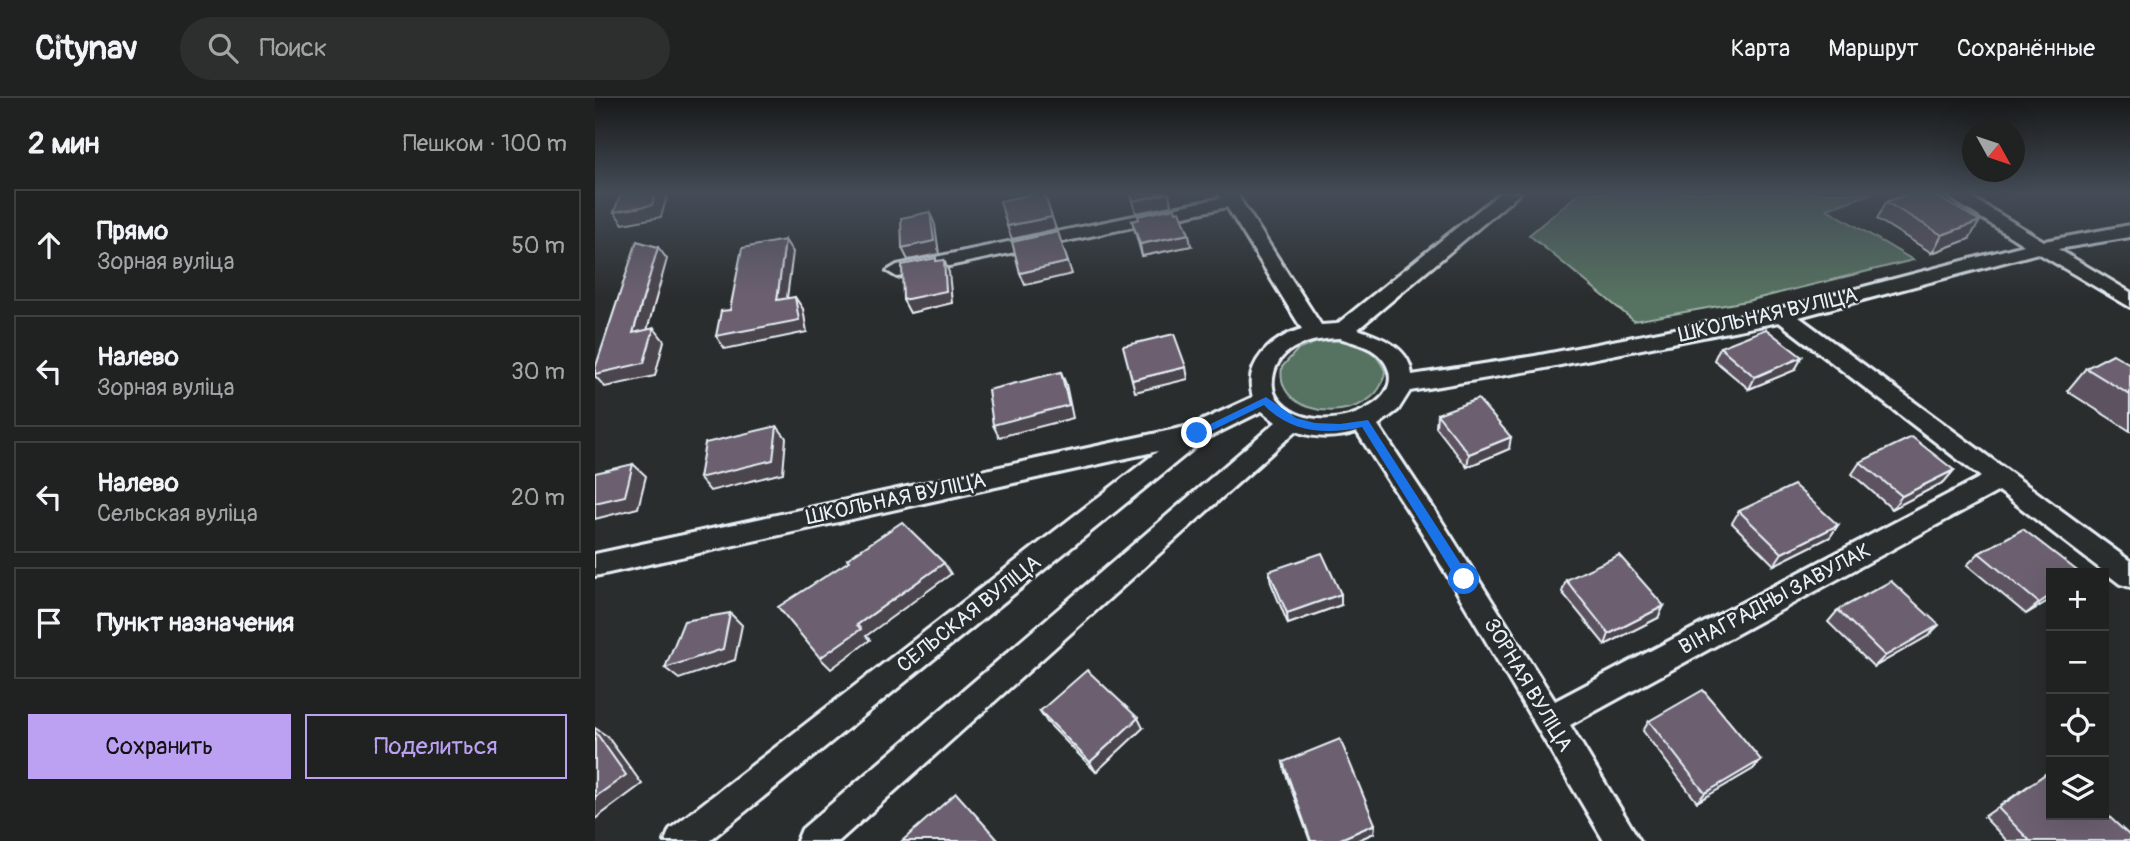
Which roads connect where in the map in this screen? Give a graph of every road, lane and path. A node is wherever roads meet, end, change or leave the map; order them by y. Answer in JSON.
{"nodes":[{"id":1,"x":1091,"y":228,"type":"edge"},
{"id":2,"x":1249,"y":228,"type":"edge"},
{"id":3,"x":1469,"y":228,"type":"edge"},
{"id":4,"x":2008,"y":228,"type":"edge"},
{"id":5,"x":2130,"y":232,"type":"edge"},
{"id":6,"x":2040,"y":247,"type":"junction"},
{"id":7,"x":897,"y":271,"type":"dead end"},
{"id":8,"x":2130,"y":301,"type":"edge"},
{"id":9,"x":1783,"y":315,"type":"junction"},
{"id":10,"x":1342,"y":331,"type":"junction"},
{"id":11,"x":1315,"y":332,"type":"junction"},
{"id":12,"x":1403,"y":384,"type":"junction"},
{"id":13,"x":1266,"y":400,"type":"junction"},
{"id":14,"x":1292,"y":421,"type":"junction"},
{"id":15,"x":1364,"y":423,"type":"junction"},
{"id":16,"x":1197,"y":433,"type":"junction"},
{"id":17,"x":2001,"y":478,"type":"junction"},
{"id":18,"x":595,"y":565,"type":"edge"},
{"id":19,"x":2130,"y":576,"type":"edge"},
{"id":20,"x":1549,"y":720,"type":"junction"},
{"id":21,"x":682,"y":841,"type":"edge"},
{"id":22,"x":814,"y":841,"type":"edge"},
{"id":23,"x":1623,"y":841,"type":"edge"}],
"edges":[{"from":1,"to":7,"type":"street"},
{"from":2,"to":11,"type":"street"},
{"from":3,"to":10,"type":"street"},
{"from":4,"to":6,"type":"street"},
{"from":5,"to":6,"type":"street","name":"ШКОЛЬНАЯ ВУЛІЦА"},
{"from":6,"to":8,"type":"street"},
{"from":6,"to":9,"type":"street","name":"ШКОЛЬНАЯ ВУЛІЦА"},
{"from":9,"to":12,"type":"street","name":"ШКОЛЬНАЯ ВУЛІЦА"},
{"from":9,"to":17,"type":"street"},
{"from":10,"to":11,"type":"street"},
{"from":10,"to":12,"type":"street"},
{"from":11,"to":13,"type":"street"},
{"from":12,"to":15,"type":"street"},
{"from":13,"to":14,"type":"street"},
{"from":13,"to":16,"type":"street","name":"СЕЛЬСКАЯ ВУЛІЦА"},
{"from":14,"to":15,"type":"street"},
{"from":14,"to":22,"type":"street"},
{"from":15,"to":20,"type":"street","name":"ЗОРНАЯ ВУЛІЦА"},
{"from":16,"to":18,"type":"street","name":"ШКОЛЬНАЯ ВУЛІЦА"},
{"from":16,"to":21,"type":"street","name":"СЕЛЬСКАЯ ВУЛІЦА"},
{"from":17,"to":19,"type":"street"},
{"from":17,"to":20,"type":"street","name":"ВІНАГРАДНЫ ЗАВУЛАК"},
{"from":20,"to":23,"type":"street","name":"ЗОРНАЯ ВУЛІЦА"}]}
